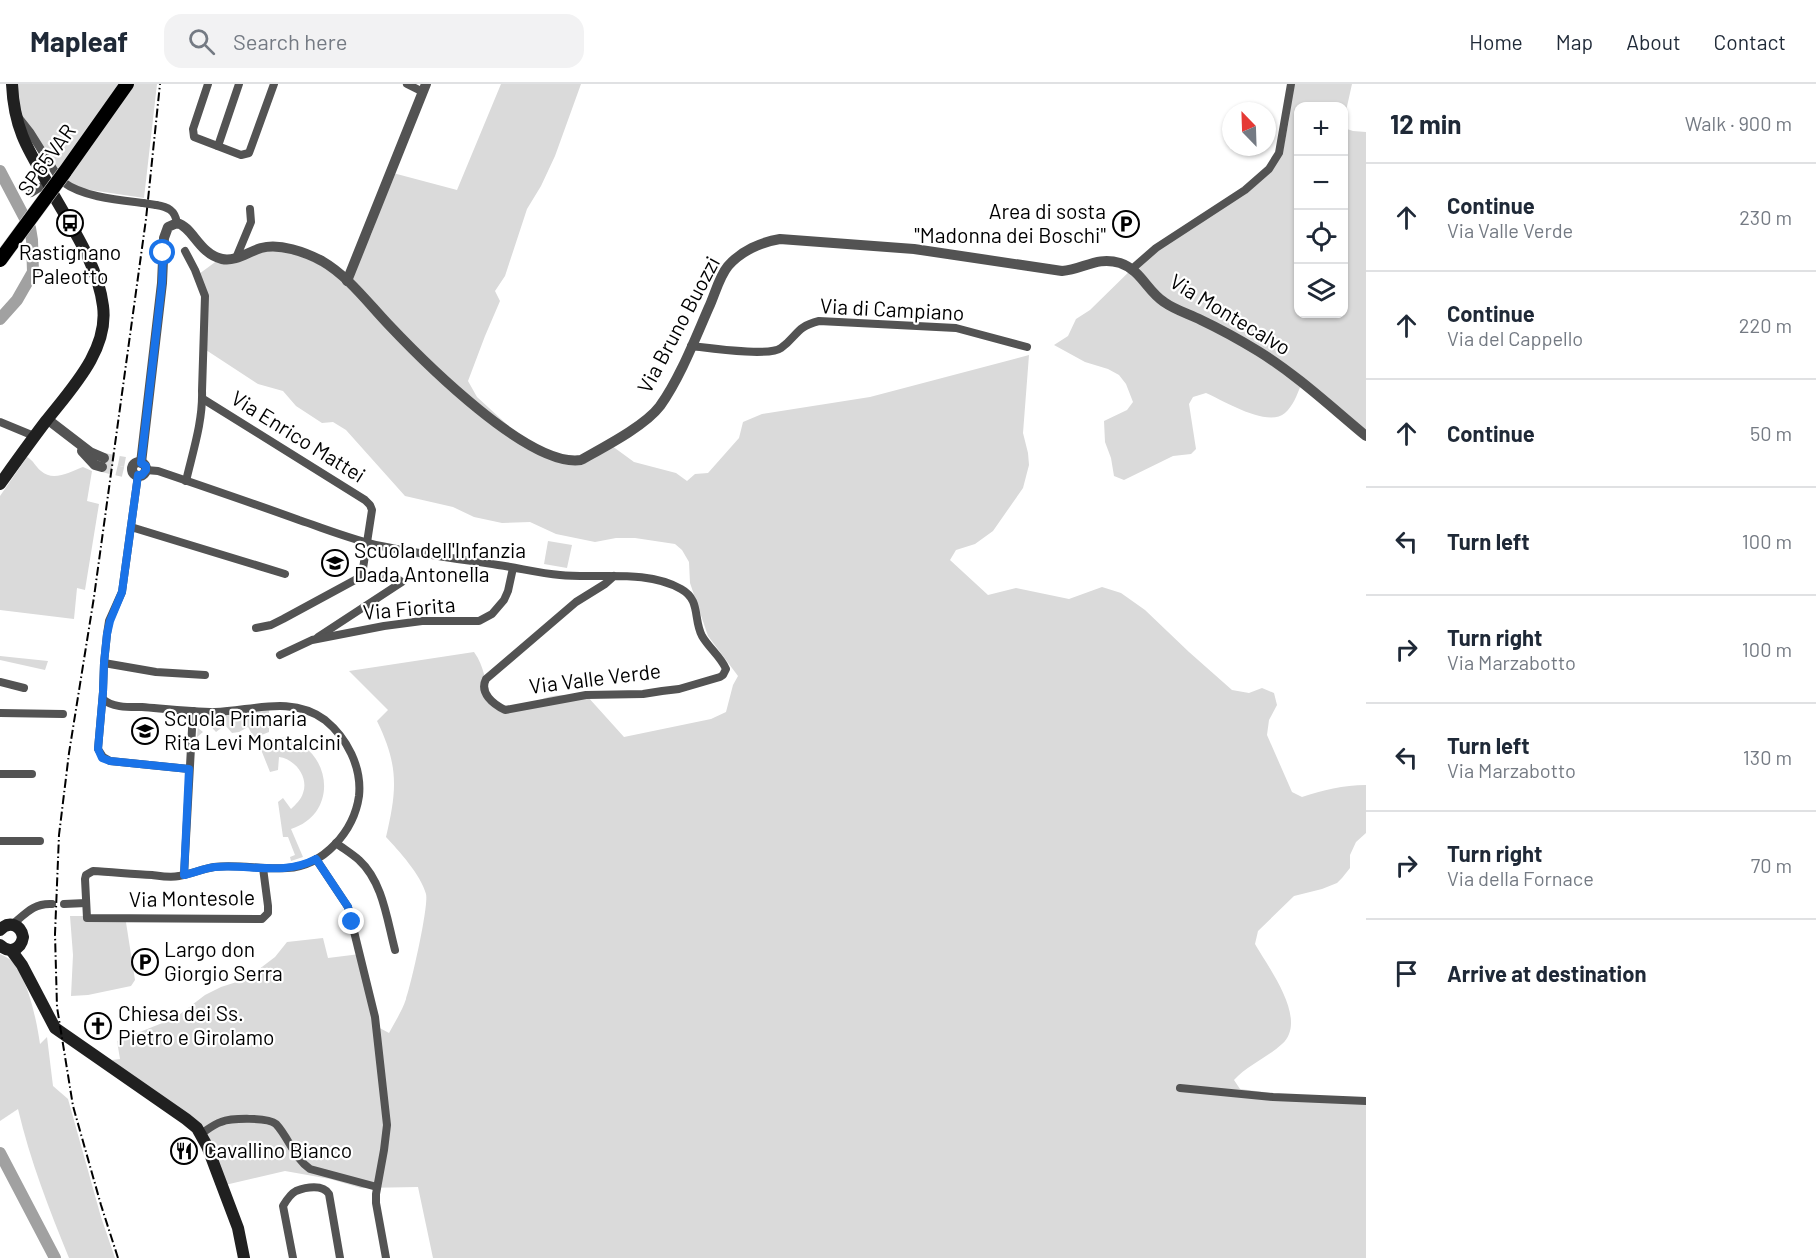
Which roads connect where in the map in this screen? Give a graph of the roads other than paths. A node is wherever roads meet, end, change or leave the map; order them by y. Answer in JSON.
{"nodes":[{"id":1,"x":12,"y":84,"type":"edge"},
{"id":2,"x":127,"y":84,"type":"edge"},
{"id":3,"x":208,"y":84,"type":"edge"},
{"id":4,"x":239,"y":84,"type":"edge"},
{"id":5,"x":274,"y":84,"type":"edge"},
{"id":6,"x":406,"y":84,"type":"edge"},
{"id":7,"x":1291,"y":84,"type":"edge"},
{"id":8,"x":425,"y":88,"type":"edge"},
{"id":9,"x":218,"y":146,"type":"junction"},
{"id":10,"x":55,"y":182,"type":"junction"},
{"id":11,"x":31,"y":193,"type":"dead end"},
{"id":12,"x":250,"y":209,"type":"dead end"},
{"id":13,"x":177,"y":223,"type":"junction"},
{"id":14,"x":185,"y":251,"type":"dead end"},
{"id":15,"x":236,"y":258,"type":"junction"},
{"id":16,"x":0,"y":260,"type":"edge"},
{"id":17,"x":1132,"y":269,"type":"junction"},
{"id":18,"x":347,"y":281,"type":"junction"},
{"id":19,"x":691,"y":346,"type":"junction"},
{"id":20,"x":1028,"y":346,"type":"dead end"},
{"id":21,"x":203,"y":399,"type":"junction"},
{"id":22,"x":47,"y":419,"type":"junction"},
{"id":23,"x":0,"y":422,"type":"edge"},
{"id":24,"x":34,"y":436,"type":"junction"},
{"id":25,"x":1366,"y":436,"type":"edge"},
{"id":26,"x":103,"y":463,"type":"tunnel mouth"},
{"id":27,"x":135,"y":468,"type":"junction"},
{"id":28,"x":186,"y":481,"type":"junction"},
{"id":29,"x":0,"y":484,"type":"edge"},
{"id":30,"x":131,"y":527,"type":"junction"},
{"id":31,"x":366,"y":542,"type":"junction"},
{"id":32,"x":513,"y":568,"type":"junction"},
{"id":33,"x":285,"y":574,"type":"dead end"},
{"id":34,"x":362,"y":575,"type":"junction"},
{"id":35,"x":614,"y":576,"type":"junction"},
{"id":36,"x":256,"y":628,"type":"dead end"},
{"id":37,"x":312,"y":640,"type":"junction"},
{"id":38,"x":280,"y":655,"type":"dead end"},
{"id":39,"x":104,"y":663,"type":"junction"},
{"id":40,"x":205,"y":675,"type":"dead end"},
{"id":41,"x":0,"y":682,"type":"edge"},
{"id":42,"x":24,"y":688,"type":"dead end"},
{"id":43,"x":103,"y":699,"type":"junction"},
{"id":44,"x":193,"y":711,"type":"junction"},
{"id":45,"x":0,"y":713,"type":"edge"},
{"id":46,"x":63,"y":714,"type":"dead end"},
{"id":47,"x":189,"y":769,"type":"junction"},
{"id":48,"x":0,"y":774,"type":"edge"},
{"id":49,"x":32,"y":774,"type":"dead end"},
{"id":50,"x":0,"y":841,"type":"edge"},
{"id":51,"x":40,"y":841,"type":"dead end"},
{"id":52,"x":336,"y":843,"type":"junction"},
{"id":53,"x":316,"y":859,"type":"junction"},
{"id":54,"x":263,"y":868,"type":"junction"},
{"id":55,"x":184,"y":875,"type":"junction"},
{"id":56,"x":86,"y":903,"type":"junction"},
{"id":57,"x":52,"y":904,"type":"dead end"},
{"id":58,"x":64,"y":904,"type":"dead end"},
{"id":59,"x":0,"y":914,"type":"edge"},
{"id":60,"x":5,"y":926,"type":"edge"},
{"id":61,"x":6,"y":946,"type":"edge"},
{"id":62,"x":395,"y":950,"type":"dead end"},
{"id":63,"x":1180,"y":1088,"type":"dead end"},
{"id":64,"x":1366,"y":1101,"type":"edge"},
{"id":65,"x":201,"y":1134,"type":"junction"},
{"id":66,"x":377,"y":1187,"type":"junction"},
{"id":67,"x":244,"y":1258,"type":"edge"},
{"id":68,"x":293,"y":1258,"type":"edge"},
{"id":69,"x":340,"y":1258,"type":"edge"},
{"id":70,"x":386,"y":1258,"type":"edge"}],
"edges":[{"from":1,"to":10,"type":"main road"},
{"from":2,"to":10,"type":"main road","name":"SP65VAR"},
{"from":3,"to":9,"type":"street"},
{"from":4,"to":9,"type":"street"},
{"from":5,"to":9,"type":"street"},
{"from":6,"to":8,"type":"street"},
{"from":7,"to":17,"type":"street"},
{"from":8,"to":18,"type":"street"},
{"from":10,"to":11,"type":"street"},
{"from":10,"to":13,"type":"street","bridge":true},
{"from":10,"to":16,"type":"main road","name":"SP65VAR","bridge":true},
{"from":10,"to":22,"type":"main road"},
{"from":12,"to":15,"type":"street"},
{"from":13,"to":15,"type":"street"},
{"from":13,"to":27,"type":"street"},
{"from":14,"to":21,"type":"street"},
{"from":15,"to":18,"type":"street","name":"Via Bruno Buozzi"},
{"from":17,"to":19,"type":"street","name":"Via Bruno Buozzi"},
{"from":17,"to":25,"type":"street","name":"Via Montecalvo"},
{"from":18,"to":19,"type":"street","name":"Via Bruno Buozzi"},
{"from":19,"to":20,"type":"street","name":"Via di Campiano"},
{"from":21,"to":28,"type":"street"},
{"from":21,"to":31,"type":"street","name":"Via Enrico Mattei"},
{"from":22,"to":24,"type":"main road"},
{"from":22,"to":26,"type":"street"},
{"from":23,"to":24,"type":"street"},
{"from":24,"to":29,"type":"main road"},
{"from":27,"to":28,"type":"street","name":"Via Valle Verde"},
{"from":27,"to":30,"type":"street"},
{"from":28,"to":31,"type":"street","name":"Via Valle Verde"},
{"from":30,"to":33,"type":"street"},
{"from":30,"to":39,"type":"street"},
{"from":31,"to":32,"type":"street","name":"Via Valle Verde"},
{"from":31,"to":34,"type":"street"},
{"from":32,"to":35,"type":"street","name":"Via Valle Verde"},
{"from":32,"to":37,"type":"street","name":"Via Fiorita"},
{"from":34,"to":36,"type":"street"},
{"from":34,"to":37,"type":"street"},
{"from":35,"to":35,"type":"street","name":"Via Valle Verde"},
{"from":37,"to":38,"type":"street","name":"Via Fiorita"},
{"from":39,"to":40,"type":"street"},
{"from":39,"to":43,"type":"street"},
{"from":41,"to":42,"type":"street"},
{"from":43,"to":44,"type":"street"},
{"from":43,"to":47,"type":"street"},
{"from":44,"to":47,"type":"street"},
{"from":44,"to":52,"type":"street"},
{"from":45,"to":46,"type":"street"},
{"from":47,"to":55,"type":"street"},
{"from":48,"to":49,"type":"street"},
{"from":50,"to":51,"type":"street"},
{"from":52,"to":53,"type":"street"},
{"from":52,"to":62,"type":"street"},
{"from":53,"to":54,"type":"street"},
{"from":53,"to":66,"type":"street"},
{"from":54,"to":55,"type":"street"},
{"from":54,"to":56,"type":"street","name":"Via Montesole"},
{"from":55,"to":56,"type":"street"},
{"from":56,"to":58,"type":"street"},
{"from":57,"to":60,"type":"street"},
{"from":59,"to":60,"type":"main road"},
{"from":60,"to":61,"type":"main road"},
{"from":61,"to":65,"type":"main road"},
{"from":63,"to":64,"type":"street"},
{"from":65,"to":66,"type":"street"},
{"from":65,"to":67,"type":"main road"},
{"from":66,"to":70,"type":"street"},
{"from":68,"to":69,"type":"street"}]}
